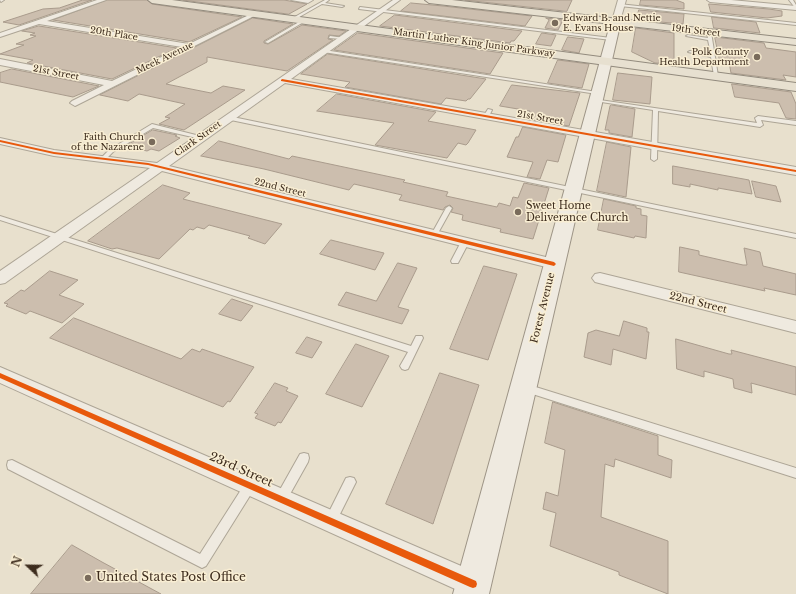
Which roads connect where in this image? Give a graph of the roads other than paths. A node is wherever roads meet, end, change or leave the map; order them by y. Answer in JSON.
{"nodes":[{"id":1,"x":103,"y":0,"type":"edge"},
{"id":2,"x":152,"y":0,"type":"edge"},
{"id":3,"x":293,"y":0,"type":"edge"},
{"id":4,"x":311,"y":0,"type":"edge"},
{"id":5,"x":327,"y":0,"type":"edge"},
{"id":6,"x":397,"y":0,"type":"edge"},
{"id":7,"x":429,"y":0,"type":"edge"},
{"id":8,"x":710,"y":0,"type":"edge"},
{"id":9,"x":791,"y":0,"type":"edge"},
{"id":10,"x":168,"y":1,"type":"edge"},
{"id":11,"x":736,"y":1,"type":"edge"},
{"id":12,"x":321,"y":3,"type":"junction"},
{"id":13,"x":621,"y":3,"type":"edge"},
{"id":14,"x":342,"y":6,"type":"dead end"},
{"id":15,"x":360,"y":8,"type":"dead end"},
{"id":16,"x":796,"y":8,"type":"edge"},
{"id":17,"x":382,"y":10,"type":"junction"},
{"id":18,"x":255,"y":14,"type":"junction"},
{"id":19,"x":293,"y":19,"type":"junction"},
{"id":20,"x":305,"y":20,"type":"junction"},
{"id":21,"x":616,"y":21,"type":"junction"},
{"id":22,"x":38,"y":22,"type":"junction"},
{"id":23,"x":796,"y":24,"type":"edge"},
{"id":24,"x":357,"y":28,"type":"junction"},
{"id":25,"x":0,"y":35,"type":"edge"},
{"id":26,"x":688,"y":36,"type":"dead end"},
{"id":27,"x":710,"y":36,"type":"junction"},
{"id":28,"x":330,"y":37,"type":"dead end"},
{"id":29,"x":342,"y":38,"type":"junction"},
{"id":30,"x":611,"y":39,"type":"junction"},
{"id":31,"x":267,"y":42,"type":"dead end"},
{"id":32,"x":795,"y":43,"type":"edge"},
{"id":33,"x":189,"y":46,"type":"junction"},
{"id":34,"x":324,"y":51,"type":"junction"},
{"id":35,"x":690,"y":52,"type":"dead end"},
{"id":36,"x":713,"y":56,"type":"junction"},
{"id":37,"x":605,"y":61,"type":"junction"},
{"id":38,"x":0,"y":62,"type":"edge"},
{"id":39,"x":716,"y":76,"type":"junction"},
{"id":40,"x":282,"y":80,"type":"junction"},
{"id":41,"x":113,"y":84,"type":"junction"},
{"id":42,"x":796,"y":87,"type":"edge"},
{"id":43,"x":596,"y":96,"type":"junction"},
{"id":44,"x":75,"y":103,"type":"dead end"},
{"id":45,"x":656,"y":109,"type":"junction"},
{"id":46,"x":228,"y":118,"type":"junction"},
{"id":47,"x":796,"y":124,"type":"edge"},
{"id":48,"x":586,"y":135,"type":"junction"},
{"id":49,"x":201,"y":137,"type":"junction"},
{"id":50,"x":0,"y":141,"type":"edge"},
{"id":51,"x":653,"y":146,"type":"junction"},
{"id":52,"x":103,"y":159,"type":"junction"},
{"id":53,"x":654,"y":159,"type":"dead end"},
{"id":54,"x":158,"y":167,"type":"junction"},
{"id":55,"x":796,"y":171,"type":"edge"},
{"id":56,"x":573,"y":189,"type":"junction"},
{"id":57,"x":449,"y":208,"type":"dead end"},
{"id":58,"x":0,"y":218,"type":"edge"},
{"id":59,"x":434,"y":235,"type":"junction"},
{"id":60,"x":796,"y":236,"type":"edge"},
{"id":61,"x":60,"y":237,"type":"junction"},
{"id":62,"x":465,"y":242,"type":"junction"},
{"id":63,"x":456,"y":261,"type":"dead end"},
{"id":64,"x":554,"y":264,"type":"junction"},
{"id":65,"x":600,"y":278,"type":"dead end"},
{"id":66,"x":0,"y":279,"type":"edge"},
{"id":67,"x":796,"y":327,"type":"edge"},
{"id":68,"x":419,"y":338,"type":"dead end"},
{"id":69,"x":413,"y":350,"type":"junction"},
{"id":70,"x":405,"y":366,"type":"dead end"},
{"id":71,"x":0,"y":375,"type":"edge"},
{"id":72,"x":523,"y":387,"type":"junction"},
{"id":73,"x":304,"y":458,"type":"dead end"},
{"id":74,"x":12,"y":465,"type":"dead end"},
{"id":75,"x":796,"y":473,"type":"edge"},
{"id":76,"x":350,"y":482,"type":"dead end"},
{"id":77,"x":250,"y":485,"type":"junction"},
{"id":78,"x":281,"y":499,"type":"junction"},
{"id":79,"x":331,"y":521,"type":"junction"},
{"id":80,"x":472,"y":589,"type":"edge"}],
"edges":[{"from":1,"to":22,"type":"street"},
{"from":2,"to":10,"type":"main road","name":"Martin Luther King Junior Parkway"},
{"from":3,"to":4,"type":"lane"},
{"from":5,"to":12,"type":"lane"},
{"from":6,"to":17,"type":"street","name":"Clark Street"},
{"from":7,"to":21,"type":"main road","name":"19th Street"},
{"from":8,"to":11,"type":"street"},
{"from":9,"to":16,"type":"lane"},
{"from":10,"to":18,"type":"main road","name":"Martin Luther King Junior Parkway"},
{"from":11,"to":16,"type":"street"},
{"from":12,"to":14,"type":"lane"},
{"from":12,"to":19,"type":"lane"},
{"from":13,"to":21,"type":"street","name":"Forest Avenue"},
{"from":13,"to":23,"type":"lane"},
{"from":15,"to":17,"type":"lane"},
{"from":17,"to":24,"type":"street","name":"Clark Street"},
{"from":17,"to":30,"type":"lane"},
{"from":18,"to":19,"type":"main road","name":"Martin Luther King Junior Parkway"},
{"from":18,"to":33,"type":"street","name":"Meek Avenue"},
{"from":19,"to":20,"type":"main road","name":"Martin Luther King Junior Parkway"},
{"from":20,"to":24,"type":"main road","name":"Martin Luther King Junior Parkway"},
{"from":20,"to":31,"type":"lane"},
{"from":21,"to":27,"type":"main road","name":"19th Street"},
{"from":21,"to":30,"type":"main road","name":"Forest Avenue"},
{"from":22,"to":25,"type":"street"},
{"from":22,"to":33,"type":"street","name":"20th Place"},
{"from":24,"to":29,"type":"street","name":"Clark Street"},
{"from":24,"to":37,"type":"main road","name":"Martin Luther King Junior Parkway"},
{"from":26,"to":27,"type":"lane"},
{"from":27,"to":32,"type":"main road","name":"19th Street"},
{"from":27,"to":36,"type":"lane"},
{"from":28,"to":29,"type":"lane"},
{"from":29,"to":34,"type":"street","name":"Clark Street"},
{"from":30,"to":37,"type":"main road","name":"Forest Avenue"},
{"from":33,"to":41,"type":"street","name":"Meek Avenue"},
{"from":34,"to":40,"type":"street","name":"Clark Street"},
{"from":34,"to":43,"type":"lane"},
{"from":35,"to":36,"type":"lane"},
{"from":36,"to":39,"type":"lane"},
{"from":37,"to":39,"type":"main road","name":"Martin Luther King Junior Parkway"},
{"from":37,"to":43,"type":"main road","name":"Forest Avenue"},
{"from":38,"to":41,"type":"street","name":"21st Street"},
{"from":39,"to":42,"type":"main road","name":"Martin Luther King Junior Parkway"},
{"from":40,"to":46,"type":"street","name":"Clark Street"},
{"from":40,"to":48,"type":"street","name":"21st Street"},
{"from":41,"to":44,"type":"street","name":"Meek Avenue"},
{"from":43,"to":45,"type":"lane"},
{"from":43,"to":48,"type":"main road","name":"Forest Avenue"},
{"from":45,"to":47,"type":"lane"},
{"from":45,"to":51,"type":"lane"},
{"from":46,"to":49,"type":"street","name":"Clark Street"},
{"from":46,"to":56,"type":"lane"},
{"from":48,"to":51,"type":"street","name":"21st Street"},
{"from":48,"to":56,"type":"main road","name":"Forest Avenue"},
{"from":49,"to":52,"type":"lane"},
{"from":49,"to":54,"type":"street","name":"Clark Street"},
{"from":50,"to":52,"type":"street","name":"22nd Street"},
{"from":51,"to":53,"type":"lane"},
{"from":51,"to":55,"type":"street","name":"21st Street"},
{"from":52,"to":54,"type":"street","name":"22nd Street"},
{"from":54,"to":59,"type":"street","name":"22nd Street"},
{"from":54,"to":61,"type":"street","name":"Clark Street"},
{"from":56,"to":60,"type":"lane"},
{"from":56,"to":64,"type":"main road","name":"Forest Avenue"},
{"from":57,"to":59,"type":"lane"},
{"from":58,"to":61,"type":"lane"},
{"from":59,"to":62,"type":"street","name":"22nd Street"},
{"from":61,"to":66,"type":"street","name":"Clark Street"},
{"from":61,"to":69,"type":"lane"},
{"from":62,"to":63,"type":"lane"},
{"from":62,"to":64,"type":"street","name":"22nd Street"},
{"from":64,"to":72,"type":"main road","name":"Forest Avenue"},
{"from":65,"to":67,"type":"street","name":"22nd Street"},
{"from":68,"to":69,"type":"lane"},
{"from":69,"to":70,"type":"lane"},
{"from":71,"to":77,"type":"street","name":"23rd Street"},
{"from":72,"to":75,"type":"lane"},
{"from":72,"to":80,"type":"main road","name":"Forest Avenue"},
{"from":73,"to":78,"type":"lane"},
{"from":74,"to":77,"type":"lane"},
{"from":76,"to":79,"type":"lane"},
{"from":77,"to":78,"type":"street","name":"23rd Street"},
{"from":78,"to":79,"type":"street","name":"23rd Street"},
{"from":79,"to":80,"type":"street","name":"23rd Street"}]}
